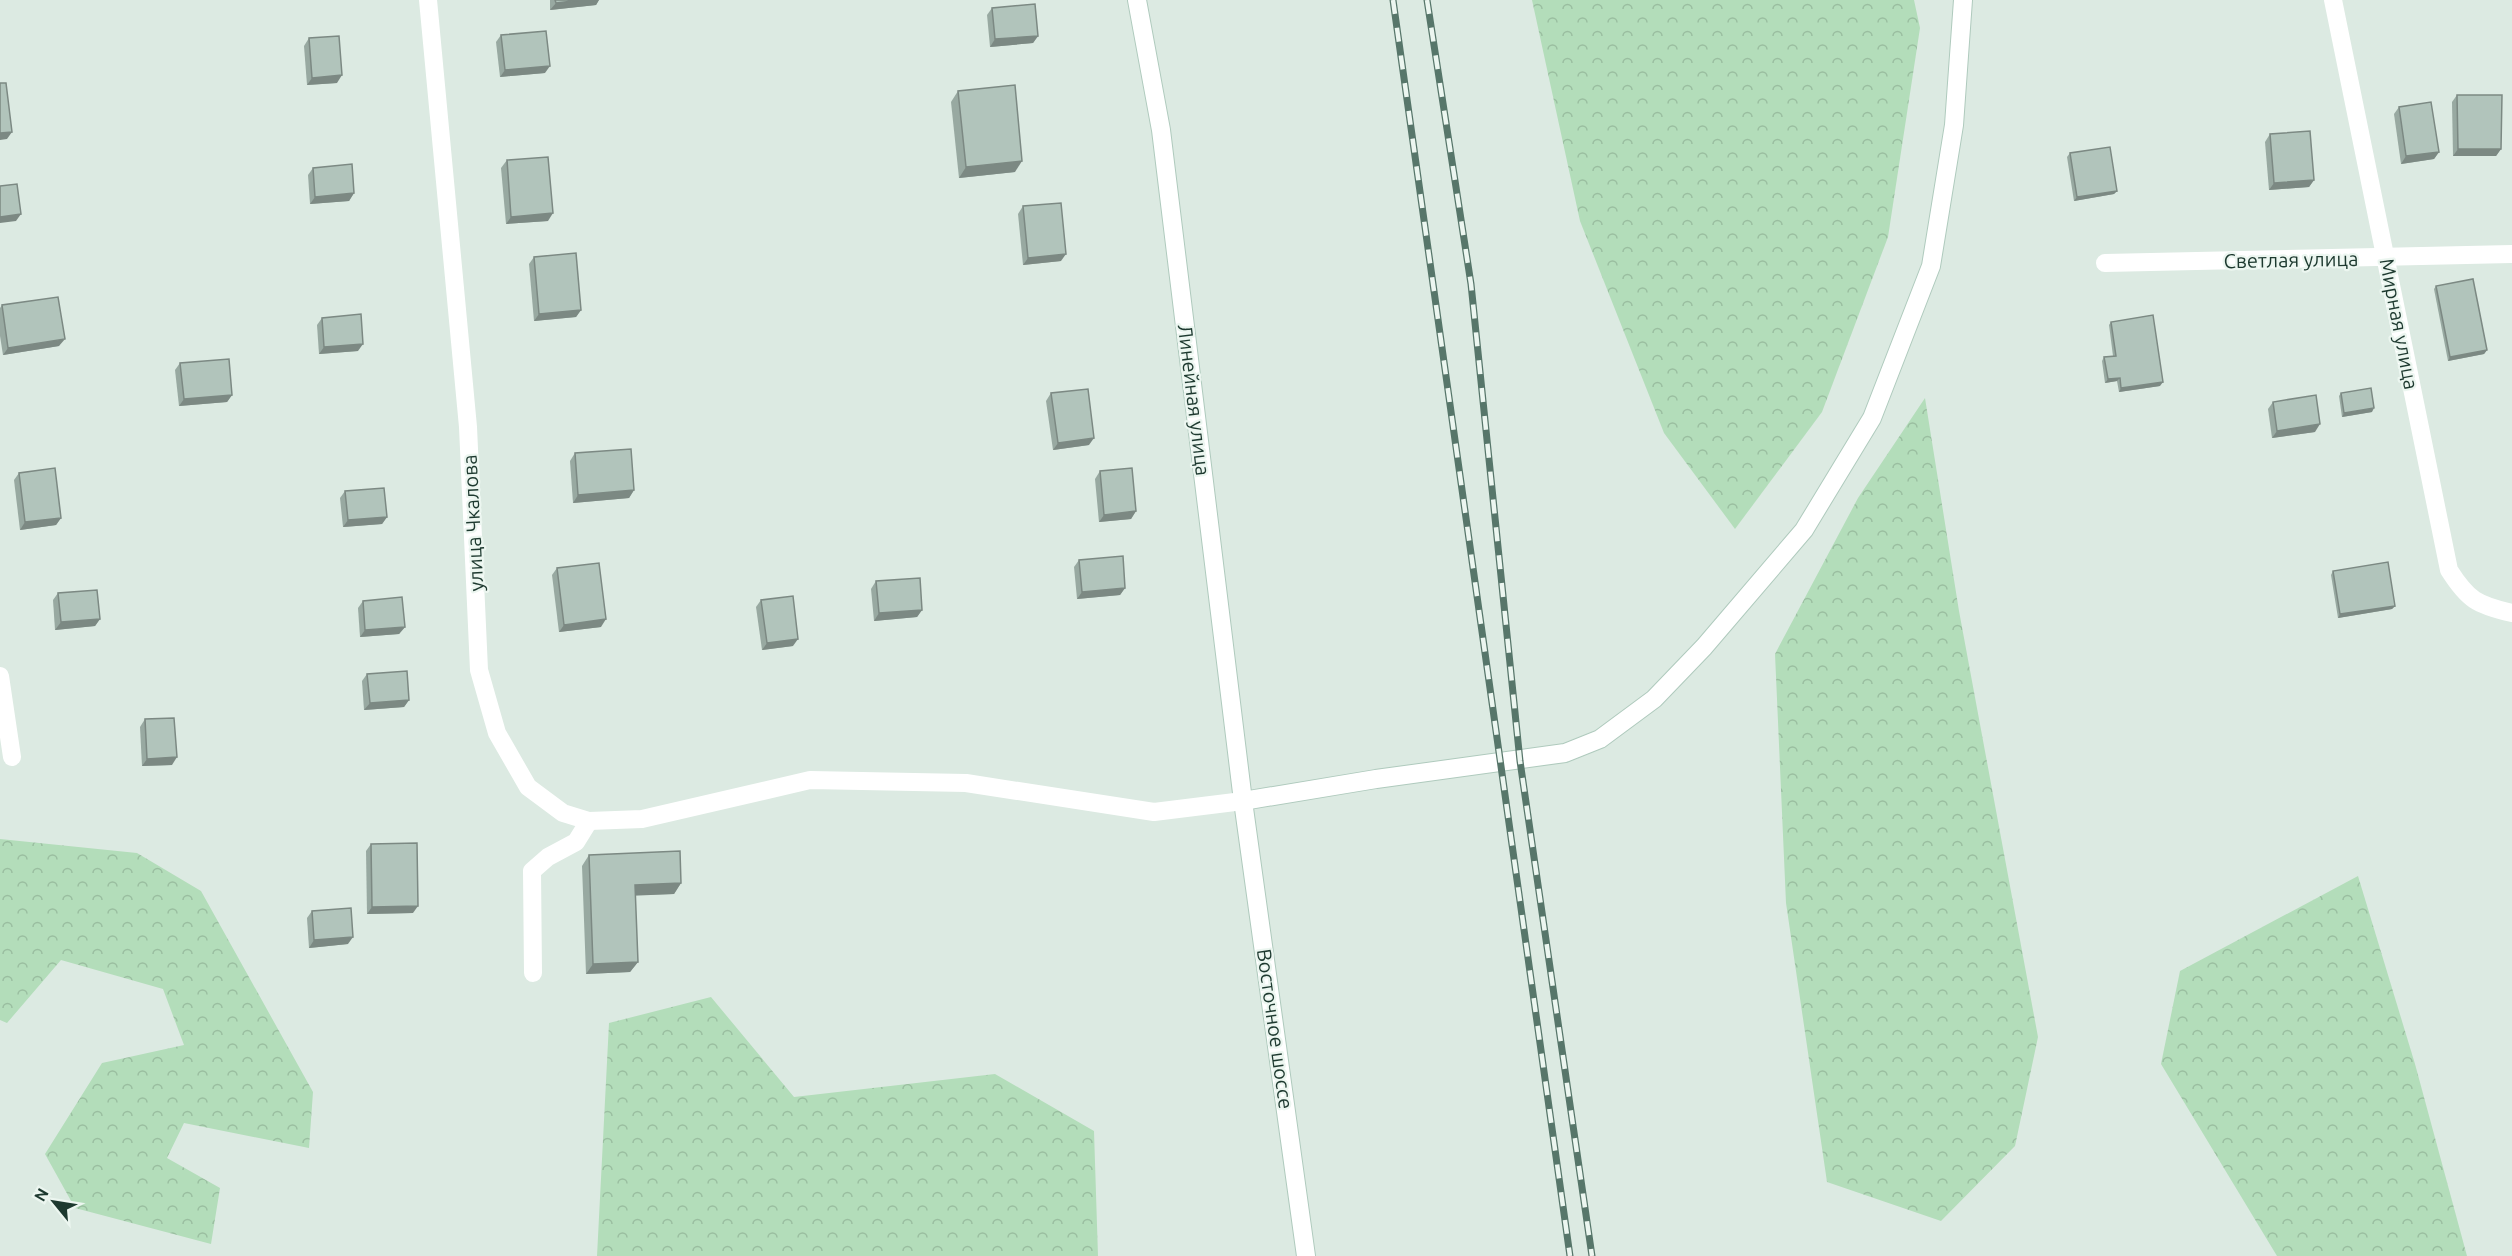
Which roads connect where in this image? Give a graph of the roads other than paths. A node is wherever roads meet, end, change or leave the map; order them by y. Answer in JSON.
{"nodes":[{"id":1,"x":428,"y":0,"type":"edge"},
{"id":2,"x":1137,"y":0,"type":"edge"},
{"id":3,"x":1963,"y":0,"type":"edge"},
{"id":4,"x":2333,"y":0,"type":"edge"},
{"id":5,"x":2512,"y":254,"type":"edge"},
{"id":6,"x":2386,"y":259,"type":"junction"},
{"id":7,"x":2105,"y":263,"type":"dead end"},
{"id":8,"x":2512,"y":613,"type":"edge"},
{"id":9,"x":0,"y":676,"type":"edge"},
{"id":10,"x":12,"y":757,"type":"dead end"},
{"id":11,"x":1243,"y":801,"type":"junction"},
{"id":12,"x":590,"y":821,"type":"junction"},
{"id":13,"x":533,"y":973,"type":"dead end"},
{"id":14,"x":1306,"y":1256,"type":"edge"}],
"edges":[{"from":1,"to":12,"type":"street","name":"улица Чкалова"},
{"from":2,"to":11,"type":"street","name":"Линейная улица"},
{"from":3,"to":11,"type":"street","name":"улица Чкалова"},
{"from":4,"to":6,"type":"street","name":"Мирная улица"},
{"from":5,"to":6,"type":"street","name":"Светлая улица"},
{"from":6,"to":7,"type":"street","name":"Светлая улица"},
{"from":6,"to":8,"type":"street","name":"Мирная улица"},
{"from":9,"to":10,"type":"street"},
{"from":11,"to":12,"type":"street","name":"улица Чкалова"},
{"from":11,"to":14,"type":"street","name":"Восточное шоссе"},
{"from":12,"to":13,"type":"street"}]}
